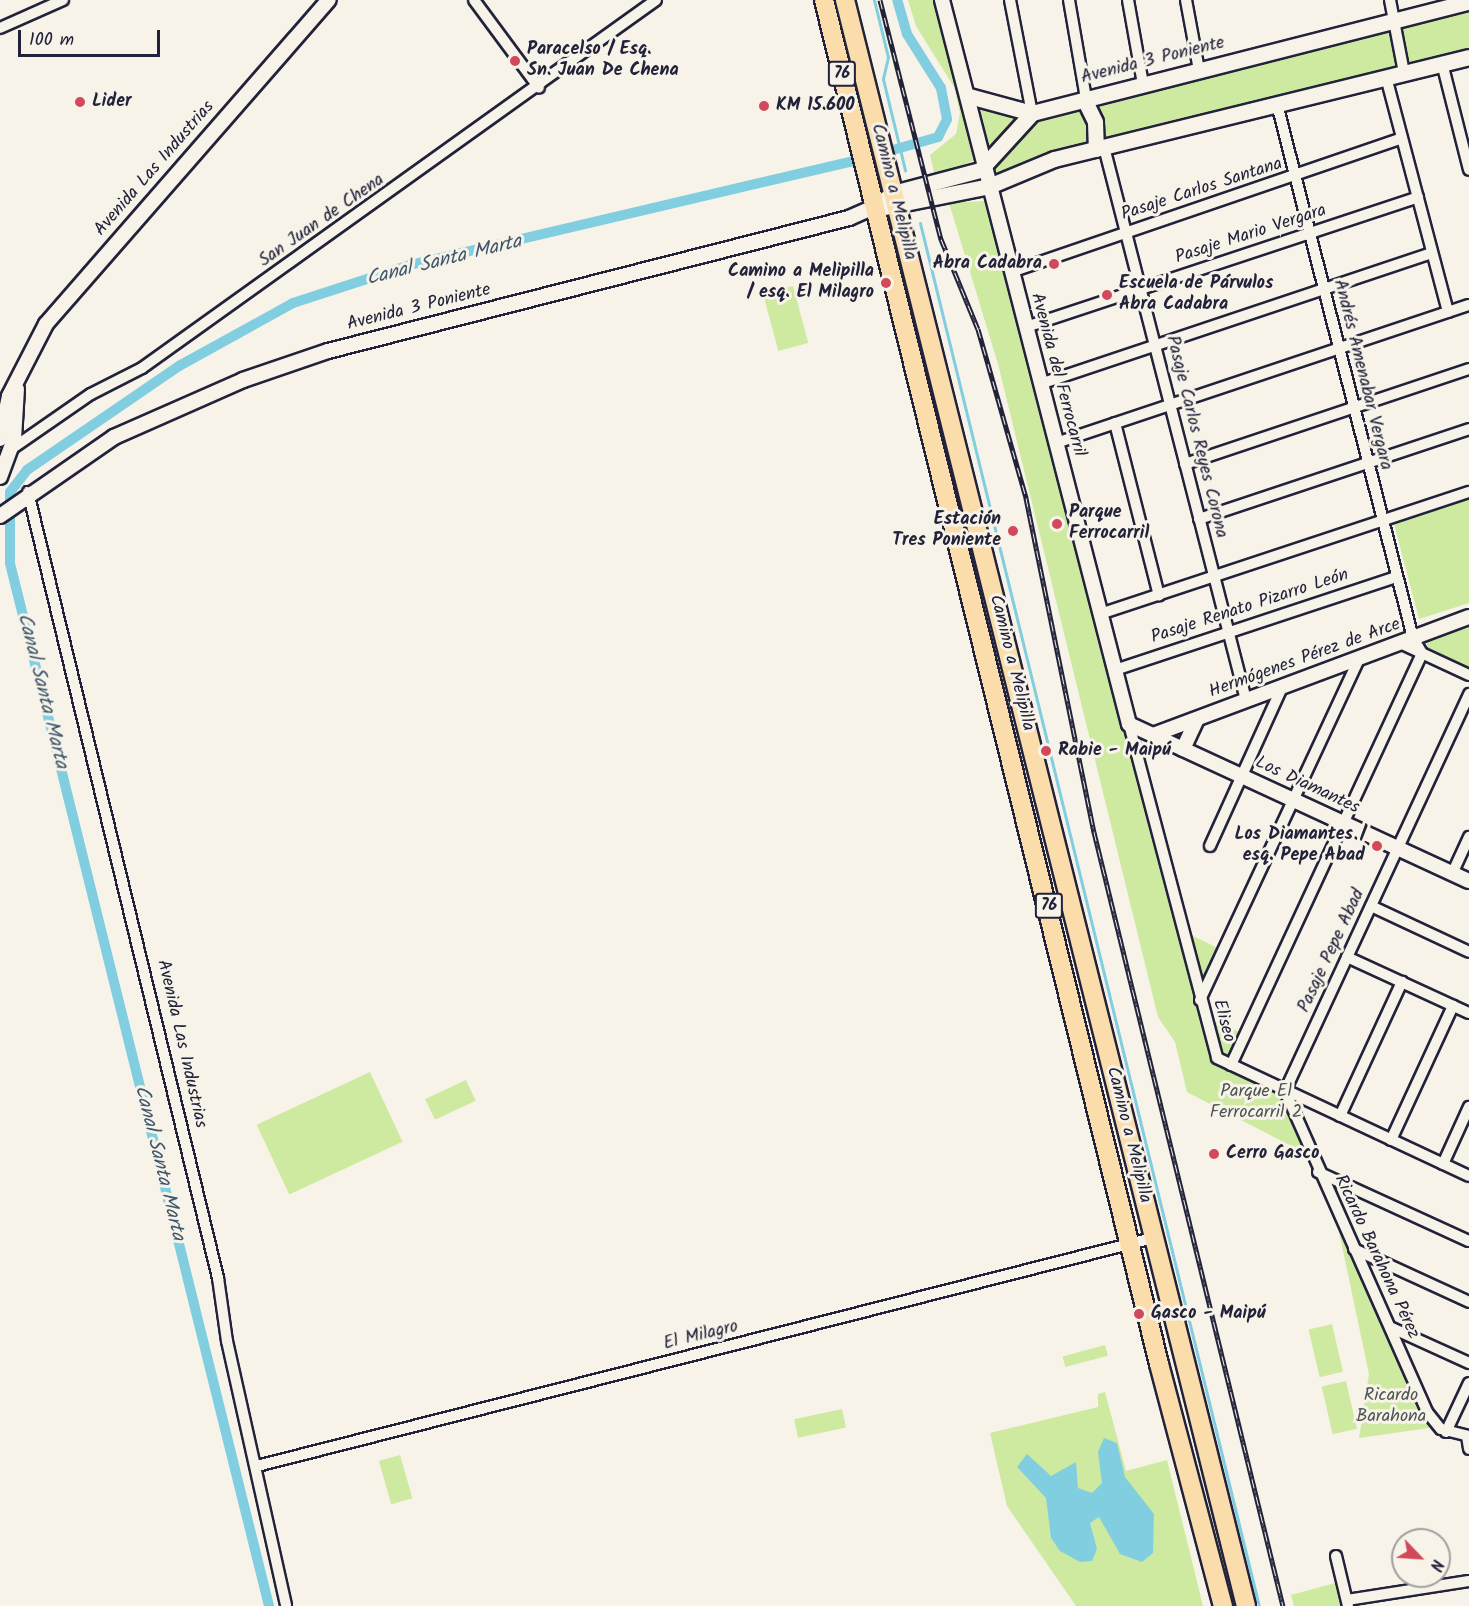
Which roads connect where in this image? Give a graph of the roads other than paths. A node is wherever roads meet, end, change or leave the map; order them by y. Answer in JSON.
{"nodes":[{"id":1,"x":63,"y":0,"type":"edge"},
{"id":2,"x":329,"y":0,"type":"edge"},
{"id":3,"x":474,"y":0,"type":"edge"},
{"id":4,"x":656,"y":0,"type":"edge"},
{"id":5,"x":824,"y":0,"type":"edge"},
{"id":6,"x":845,"y":0,"type":"edge"},
{"id":7,"x":942,"y":0,"type":"edge"},
{"id":8,"x":1010,"y":0,"type":"edge"},
{"id":9,"x":1069,"y":0,"type":"edge"},
{"id":10,"x":1128,"y":0,"type":"edge"},
{"id":11,"x":1186,"y":0,"type":"edge"},
{"id":12,"x":1390,"y":0,"type":"edge"},
{"id":13,"x":49,"y":3,"type":"edge"},
{"id":14,"x":1460,"y":3,"type":"edge"},
{"id":15,"x":1394,"y":20,"type":"junction"},
{"id":16,"x":0,"y":28,"type":"edge"},
{"id":17,"x":1469,"y":57,"type":"edge"},
{"id":18,"x":1442,"y":63,"type":"junction"},
{"id":19,"x":1199,"y":70,"type":"junction"},
{"id":20,"x":1404,"y":73,"type":"junction"},
{"id":21,"x":1386,"y":77,"type":"junction"},
{"id":22,"x":1143,"y":84,"type":"junction"},
{"id":23,"x":538,"y":88,"type":"junction"},
{"id":24,"x":969,"y":96,"type":"junction"},
{"id":25,"x":1085,"y":99,"type":"junction"},
{"id":26,"x":1277,"y":104,"type":"junction"},
{"id":27,"x":1032,"y":113,"type":"junction"},
{"id":28,"x":1402,"y":138,"type":"junction"},
{"id":29,"x":1100,"y":148,"type":"junction"},
{"id":30,"x":986,"y":166,"type":"junction"},
{"id":31,"x":1469,"y":170,"type":"edge"},
{"id":32,"x":1294,"y":177,"type":"junction"},
{"id":33,"x":989,"y":186,"type":"junction"},
{"id":34,"x":1418,"y":197,"type":"junction"},
{"id":35,"x":895,"y":200,"type":"junction"},
{"id":36,"x":876,"y":206,"type":"junction"},
{"id":37,"x":1126,"y":232,"type":"junction"},
{"id":38,"x":1308,"y":233,"type":"junction"},
{"id":39,"x":1432,"y":253,"type":"junction"},
{"id":40,"x":1011,"y":272,"type":"junction"},
{"id":41,"x":1141,"y":289,"type":"junction"},
{"id":42,"x":1323,"y":290,"type":"junction"},
{"id":43,"x":1469,"y":305,"type":"edge"},
{"id":44,"x":1448,"y":312,"type":"junction"},
{"id":45,"x":1026,"y":327,"type":"junction"},
{"id":46,"x":1155,"y":346,"type":"junction"},
{"id":47,"x":1338,"y":349,"type":"junction"},
{"id":48,"x":20,"y":369,"type":"junction"},
{"id":49,"x":1469,"y":369,"type":"edge"},
{"id":50,"x":1040,"y":384,"type":"junction"},
{"id":51,"x":1170,"y":405,"type":"junction"},
{"id":52,"x":1353,"y":408,"type":"junction"},
{"id":53,"x":1115,"y":423,"type":"junction"},
{"id":54,"x":1469,"y":429,"type":"edge"},
{"id":55,"x":0,"y":439,"type":"edge"},
{"id":56,"x":1056,"y":443,"type":"junction"},
{"id":57,"x":12,"y":449,"type":"junction"},
{"id":58,"x":0,"y":458,"type":"edge"},
{"id":59,"x":1368,"y":463,"type":"junction"},
{"id":60,"x":1185,"y":464,"type":"junction"},
{"id":61,"x":0,"y":474,"type":"edge"},
{"id":62,"x":28,"y":492,"type":"junction"},
{"id":63,"x":1469,"y":492,"type":"edge"},
{"id":64,"x":1,"y":515,"type":"edge"},
{"id":65,"x":1199,"y":519,"type":"junction"},
{"id":66,"x":1382,"y":520,"type":"junction"},
{"id":67,"x":1214,"y":576,"type":"junction"},
{"id":68,"x":1397,"y":577,"type":"junction"},
{"id":69,"x":1159,"y":595,"type":"junction"},
{"id":70,"x":1100,"y":614,"type":"junction"},
{"id":71,"x":1469,"y":617,"type":"edge"},
{"id":72,"x":1228,"y":632,"type":"junction"},
{"id":73,"x":1406,"y":641,"type":"junction"},
{"id":74,"x":1422,"y":653,"type":"junction"},
{"id":75,"x":1359,"y":659,"type":"junction"},
{"id":76,"x":1115,"y":670,"type":"junction"},
{"id":77,"x":1469,"y":675,"type":"edge"},
{"id":78,"x":1282,"y":687,"type":"junction"},
{"id":79,"x":1469,"y":694,"type":"edge"},
{"id":80,"x":1246,"y":700,"type":"junction"},
{"id":81,"x":1197,"y":719,"type":"junction"},
{"id":82,"x":1129,"y":724,"type":"junction"},
{"id":83,"x":1153,"y":735,"type":"junction"},
{"id":84,"x":1183,"y":749,"type":"junction"},
{"id":85,"x":1242,"y":776,"type":"junction"},
{"id":86,"x":1293,"y":800,"type":"junction"},
{"id":87,"x":1342,"y":823,"type":"junction"},
{"id":88,"x":1052,"y":829,"type":"junction"},
{"id":89,"x":1031,"y":833,"type":"junction"},
{"id":90,"x":1469,"y":837,"type":"edge"},
{"id":91,"x":1210,"y":846,"type":"dead end"},
{"id":92,"x":1398,"y":848,"type":"junction"},
{"id":93,"x":1452,"y":873,"type":"junction"},
{"id":94,"x":1469,"y":881,"type":"edge"},
{"id":95,"x":1371,"y":906,"type":"junction"},
{"id":96,"x":1075,"y":918,"type":"junction"},
{"id":97,"x":1053,"y":924,"type":"junction"},
{"id":98,"x":1469,"y":952,"type":"edge"},
{"id":99,"x":1347,"y":957,"type":"junction"},
{"id":100,"x":1402,"y":982,"type":"junction"},
{"id":101,"x":1200,"y":1000,"type":"junction"},
{"id":102,"x":1453,"y":1006,"type":"junction"},
{"id":103,"x":1469,"y":1013,"type":"edge"},
{"id":104,"x":1232,"y":1065,"type":"junction"},
{"id":105,"x":1285,"y":1091,"type":"junction"},
{"id":106,"x":1469,"y":1107,"type":"edge"},
{"id":107,"x":1340,"y":1116,"type":"junction"},
{"id":108,"x":1123,"y":1118,"type":"junction"},
{"id":109,"x":1102,"y":1124,"type":"junction"},
{"id":110,"x":1391,"y":1140,"type":"junction"},
{"id":111,"x":1443,"y":1164,"type":"junction"},
{"id":112,"x":1318,"y":1172,"type":"junction"},
{"id":113,"x":1469,"y":1176,"type":"edge"},
{"id":114,"x":1153,"y":1238,"type":"junction"},
{"id":115,"x":1469,"y":1241,"type":"edge"},
{"id":116,"x":1131,"y":1244,"type":"junction"},
{"id":117,"x":1354,"y":1249,"type":"junction"},
{"id":118,"x":1469,"y":1302,"type":"edge"},
{"id":119,"x":1392,"y":1328,"type":"junction"},
{"id":120,"x":1469,"y":1363,"type":"edge"},
{"id":121,"x":1469,"y":1383,"type":"edge"},
{"id":122,"x":1446,"y":1432,"type":"junction"},
{"id":123,"x":1468,"y":1436,"type":"edge"},
{"id":124,"x":1469,"y":1449,"type":"edge"},
{"id":125,"x":257,"y":1466,"type":"junction"},
{"id":126,"x":1336,"y":1556,"type":"dead end"},
{"id":127,"x":1469,"y":1581,"type":"edge"},
{"id":128,"x":1348,"y":1603,"type":"edge"},
{"id":129,"x":286,"y":1606,"type":"edge"},
{"id":130,"x":1224,"y":1606,"type":"edge"},
{"id":131,"x":1246,"y":1606,"type":"edge"}],
"edges":[{"from":1,"to":13,"type":"street"},
{"from":2,"to":48,"type":"street","name":"Avenida Las Industrias"},
{"from":3,"to":23,"type":"street"},
{"from":4,"to":23,"type":"street","name":"San Juan de Chena"},
{"from":5,"to":36,"type":"main road","name":"Camino a Melipilla","number":"76"},
{"from":6,"to":35,"type":"main road","name":"Camino a Melipilla","number":"76"},
{"from":7,"to":24,"type":"street","name":"Avenida del Ferrocarril"},
{"from":8,"to":27,"type":"street"},
{"from":9,"to":25,"type":"street"},
{"from":10,"to":22,"type":"street"},
{"from":11,"to":19,"type":"street"},
{"from":12,"to":15,"type":"street"},
{"from":13,"to":16,"type":"street"},
{"from":14,"to":15,"type":"main road","name":"Avenida 3 Poniente"},
{"from":15,"to":19,"type":"main road","name":"Avenida 3 Poniente"},
{"from":15,"to":20,"type":"street"},
{"from":17,"to":18,"type":"main road","name":"Avenida 3 Poniente"},
{"from":18,"to":20,"type":"main road","name":"Avenida 3 Poniente"},
{"from":18,"to":31,"type":"street"},
{"from":19,"to":22,"type":"main road","name":"Avenida 3 Poniente"},
{"from":20,"to":21,"type":"main road","name":"Avenida 3 Poniente"},
{"from":21,"to":26,"type":"main road","name":"Avenida 3 Poniente"},
{"from":21,"to":28,"type":"street"},
{"from":22,"to":25,"type":"main road","name":"Avenida 3 Poniente"},
{"from":23,"to":57,"type":"street","name":"San Juan de Chena"},
{"from":24,"to":27,"type":"main road"},
{"from":24,"to":30,"type":"street","name":"Avenida del Ferrocarril"},
{"from":25,"to":27,"type":"main road","name":"Avenida 3 Poniente"},
{"from":25,"to":29,"type":"main road"},
{"from":26,"to":29,"type":"main road","name":"Avenida 3 Poniente"},
{"from":26,"to":32,"type":"street","name":"Andrés Amenabar Vergara"},
{"from":27,"to":30,"type":"main road","name":"Avenida 3 Poniente"},
{"from":28,"to":32,"type":"street","name":"Pasaje Carlos Santana"},
{"from":28,"to":34,"type":"street"},
{"from":29,"to":33,"type":"main road","name":"Avenida 3 Poniente"},
{"from":29,"to":37,"type":"street","name":"Pasaje Carlos Reyes Corona"},
{"from":30,"to":33,"type":"street","name":"Avenida del Ferrocarril"},
{"from":30,"to":35,"type":"main road","name":"Avenida 3 Poniente"},
{"from":32,"to":37,"type":"street","name":"Pasaje Carlos Santana"},
{"from":32,"to":38,"type":"street","name":"Andrés Amenabar Vergara"},
{"from":33,"to":35,"type":"main road","name":"Avenida 3 Poniente"},
{"from":33,"to":40,"type":"street","name":"Avenida del Ferrocarril"},
{"from":34,"to":38,"type":"street","name":"Pasaje Mario Vergara"},
{"from":34,"to":39,"type":"street"},
{"from":35,"to":36,"type":"main road","name":"Avenida 3 Poniente"},
{"from":35,"to":88,"type":"main road","name":"Camino a Melipilla","number":"76"},
{"from":36,"to":62,"type":"street","name":"Avenida 3 Poniente"},
{"from":36,"to":89,"type":"main road","name":"Camino a Melipilla","number":"76"},
{"from":37,"to":40,"type":"street","name":"Pasaje Carlos Santana"},
{"from":37,"to":41,"type":"street","name":"Pasaje Carlos Reyes Corona"},
{"from":38,"to":41,"type":"street","name":"Pasaje Mario Vergara"},
{"from":38,"to":42,"type":"street","name":"Andrés Amenabar Vergara"},
{"from":39,"to":42,"type":"street"},
{"from":39,"to":44,"type":"street"},
{"from":40,"to":45,"type":"street","name":"Avenida del Ferrocarril"},
{"from":41,"to":45,"type":"street","name":"Pasaje Mario Vergara"},
{"from":41,"to":46,"type":"street","name":"Pasaje Carlos Reyes Corona"},
{"from":42,"to":46,"type":"street"},
{"from":42,"to":47,"type":"street","name":"Andrés Amenabar Vergara"},
{"from":43,"to":44,"type":"street"},
{"from":44,"to":47,"type":"street"},
{"from":45,"to":50,"type":"street","name":"Avenida del Ferrocarril"},
{"from":46,"to":50,"type":"street"},
{"from":46,"to":51,"type":"street","name":"Pasaje Carlos Reyes Corona"},
{"from":47,"to":51,"type":"street"},
{"from":47,"to":52,"type":"street","name":"Andrés Amenabar Vergara"},
{"from":48,"to":55,"type":"street","name":"Avenida Las Industrias"},
{"from":48,"to":57,"type":"street","name":"Avenida Las Industrias"},
{"from":49,"to":52,"type":"street"},
{"from":50,"to":56,"type":"street","name":"Avenida del Ferrocarril"},
{"from":51,"to":53,"type":"street"},
{"from":51,"to":60,"type":"street","name":"Pasaje Carlos Reyes Corona"},
{"from":52,"to":59,"type":"street","name":"Andrés Amenabar Vergara"},
{"from":52,"to":60,"type":"street"},
{"from":53,"to":56,"type":"street"},
{"from":53,"to":69,"type":"street"},
{"from":54,"to":59,"type":"street"},
{"from":56,"to":70,"type":"street","name":"Avenida del Ferrocarril"},
{"from":57,"to":58,"type":"street","name":"San Juan de Chena"},
{"from":57,"to":61,"type":"street","name":"Avenida Las Industrias"},
{"from":59,"to":65,"type":"street"},
{"from":59,"to":66,"type":"street","name":"Andrés Amenabar Vergara"},
{"from":60,"to":65,"type":"street","name":"Pasaje Carlos Reyes Corona"},
{"from":62,"to":64,"type":"street","name":"Avenida 3 Poniente"},
{"from":62,"to":125,"type":"street","name":"Avenida Las Industrias"},
{"from":63,"to":66,"type":"street"},
{"from":65,"to":67,"type":"street","name":"Pasaje Carlos Reyes Corona"},
{"from":66,"to":67,"type":"street"},
{"from":66,"to":68,"type":"street","name":"Andrés Amenabar Vergara"},
{"from":67,"to":69,"type":"street"},
{"from":67,"to":72,"type":"street","name":"Pasaje Carlos Reyes Corona"},
{"from":68,"to":72,"type":"street","name":"Pasaje Renato Pizarro León"},
{"from":68,"to":73,"type":"street","name":"Andrés Amenabar Vergara"},
{"from":69,"to":70,"type":"street"},
{"from":70,"to":76,"type":"street","name":"Avenida del Ferrocarril"},
{"from":71,"to":73,"type":"street","name":"Hermógenes Pérez de Arce"},
{"from":72,"to":76,"type":"street","name":"Pasaje Renato Pizarro León"},
{"from":72,"to":80,"type":"street","name":"Pasaje Carlos Reyes Corona"},
{"from":73,"to":74,"type":"street","name":"Andrés Amenabar Vergara"},
{"from":73,"to":75,"type":"street","name":"Hermógenes Pérez de Arce"},
{"from":74,"to":77,"type":"street"},
{"from":74,"to":87,"type":"street"},
{"from":75,"to":78,"type":"street","name":"Hermógenes Pérez de Arce"},
{"from":75,"to":86,"type":"street"},
{"from":76,"to":82,"type":"street","name":"Avenida del Ferrocarril"},
{"from":78,"to":80,"type":"street","name":"Hermógenes Pérez de Arce"},
{"from":78,"to":85,"type":"street"},
{"from":79,"to":92,"type":"street","name":"Pasaje Pepe Abad"},
{"from":80,"to":81,"type":"street","name":"Hermógenes Pérez de Arce"},
{"from":81,"to":83,"type":"street","name":"Hermógenes Pérez de Arce"},
{"from":81,"to":84,"type":"street"},
{"from":82,"to":83,"type":"street","name":"Los Diamantes"},
{"from":82,"to":101,"type":"street","name":"Eliseo"},
{"from":83,"to":84,"type":"street","name":"Los Diamantes"},
{"from":84,"to":85,"type":"street","name":"Los Diamantes"},
{"from":85,"to":86,"type":"street","name":"Los Diamantes"},
{"from":85,"to":91,"type":"street"},
{"from":86,"to":87,"type":"street","name":"Los Diamantes"},
{"from":86,"to":101,"type":"street"},
{"from":87,"to":92,"type":"street","name":"Los Diamantes"},
{"from":87,"to":104,"type":"street"},
{"from":88,"to":89,"type":"main road"},
{"from":88,"to":96,"type":"main road","name":"Camino a Melipilla","number":"76"},
{"from":89,"to":97,"type":"main road","name":"Camino a Melipilla","number":"76"},
{"from":90,"to":93,"type":"street"},
{"from":92,"to":93,"type":"street","name":"Los Diamantes"},
{"from":92,"to":95,"type":"street","name":"Pasaje Pepe Abad"},
{"from":93,"to":94,"type":"street","name":"Los Diamantes"},
{"from":95,"to":98,"type":"street"},
{"from":95,"to":99,"type":"street","name":"Pasaje Pepe Abad"},
{"from":96,"to":97,"type":"main road"},
{"from":96,"to":108,"type":"main road","name":"Camino a Melipilla","number":"76"},
{"from":97,"to":109,"type":"main road","name":"Camino a Melipilla","number":"76"},
{"from":99,"to":100,"type":"street"},
{"from":99,"to":105,"type":"street","name":"Pasaje Pepe Abad"},
{"from":100,"to":102,"type":"street"},
{"from":100,"to":107,"type":"street"},
{"from":101,"to":104,"type":"street","name":"Eliseo"},
{"from":102,"to":103,"type":"street"},
{"from":102,"to":110,"type":"street"},
{"from":104,"to":105,"type":"street","name":"Eliseo"},
{"from":105,"to":107,"type":"street","name":"Eliseo"},
{"from":105,"to":112,"type":"street","name":"Ricardo Barahona Pérez"},
{"from":106,"to":111,"type":"street"},
{"from":107,"to":110,"type":"street","name":"Eliseo"},
{"from":108,"to":109,"type":"main road"},
{"from":108,"to":114,"type":"main road","name":"Camino a Melipilla","number":"76"},
{"from":109,"to":116,"type":"main road","name":"Camino a Melipilla","number":"76"},
{"from":110,"to":111,"type":"street","name":"Eliseo"},
{"from":111,"to":113,"type":"street","name":"Eliseo"},
{"from":112,"to":115,"type":"street"},
{"from":112,"to":117,"type":"street","name":"Ricardo Barahona Pérez"},
{"from":114,"to":116,"type":"street","name":"El Milagro"},
{"from":114,"to":131,"type":"main road","name":"Camino a Melipilla","number":"76"},
{"from":116,"to":125,"type":"street","name":"El Milagro"},
{"from":116,"to":130,"type":"main road","name":"Camino a Melipilla","number":"76"},
{"from":117,"to":118,"type":"street"},
{"from":117,"to":119,"type":"street","name":"Ricardo Barahona Pérez"},
{"from":119,"to":120,"type":"street"},
{"from":119,"to":122,"type":"street","name":"Ricardo Barahona Pérez"},
{"from":121,"to":122,"type":"street"},
{"from":122,"to":123,"type":"street"},
{"from":123,"to":124,"type":"street"},
{"from":125,"to":129,"type":"street","name":"Avenida Las Industrias"},
{"from":126,"to":128,"type":"street"},
{"from":127,"to":128,"type":"street"}]}
